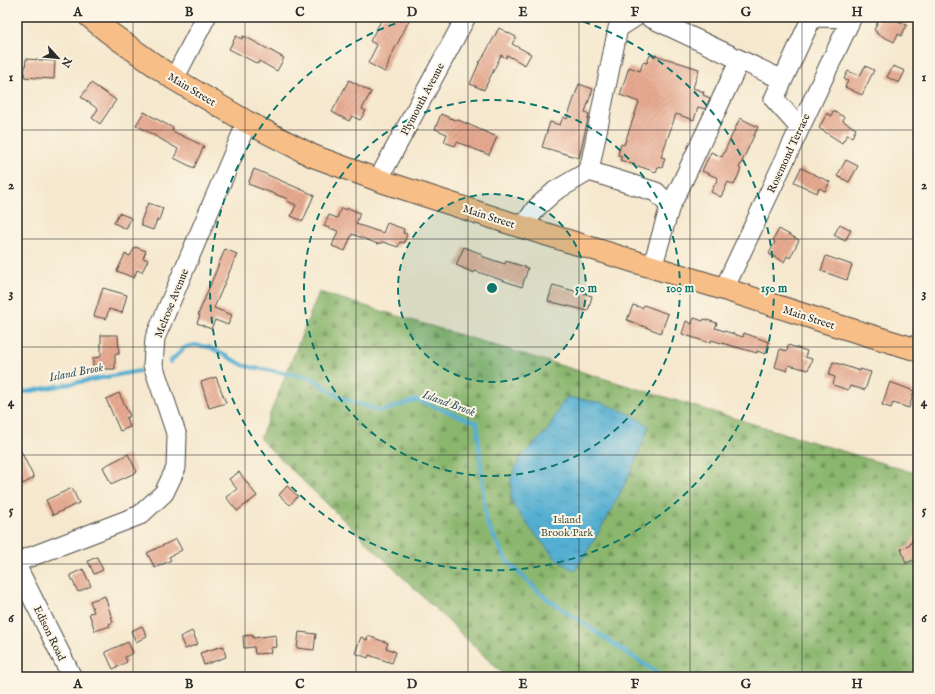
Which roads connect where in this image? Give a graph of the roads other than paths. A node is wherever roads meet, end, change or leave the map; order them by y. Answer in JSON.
{"nodes":[{"id":1,"x":90,"y":17,"type":"edge"},
{"id":2,"x":206,"y":17,"type":"edge"},
{"id":3,"x":466,"y":17,"type":"edge"},
{"id":4,"x":635,"y":17,"type":"edge"},
{"id":5,"x":648,"y":17,"type":"edge"},
{"id":6,"x":812,"y":17,"type":"edge"},
{"id":7,"x":852,"y":18,"type":"edge"},
{"id":8,"x":740,"y":60,"type":"junction"},
{"id":9,"x":174,"y":79,"type":"junction"},
{"id":10,"x":783,"y":80,"type":"junction"},
{"id":11,"x":247,"y":122,"type":"junction"},
{"id":12,"x":800,"y":128,"type":"junction"},
{"id":13,"x":589,"y":171,"type":"junction"},
{"id":14,"x":378,"y":180,"type":"junction"},
{"id":15,"x":670,"y":206,"type":"junction"},
{"id":16,"x":523,"y":228,"type":"junction"},
{"id":17,"x":652,"y":268,"type":"junction"},
{"id":18,"x":724,"y":289,"type":"junction"},
{"id":19,"x":918,"y":350,"type":"edge"},
{"id":20,"x":17,"y":562,"type":"edge"},
{"id":21,"x":17,"y":567,"type":"edge"},
{"id":22,"x":72,"y":677,"type":"edge"}],
"edges":[{"from":1,"to":9,"type":"main road","name":"Main Street"},
{"from":2,"to":9,"type":"street"},
{"from":3,"to":14,"type":"street","name":"Plymouth Avenue"},
{"from":4,"to":13,"type":"street"},
{"from":5,"to":8,"type":"street"},
{"from":6,"to":7,"type":"street"},
{"from":6,"to":10,"type":"street"},
{"from":7,"to":12,"type":"street","name":"Rosemond Terrace"},
{"from":8,"to":10,"type":"street"},
{"from":8,"to":15,"type":"street"},
{"from":9,"to":11,"type":"main road","name":"Main Street"},
{"from":10,"to":12,"type":"street"},
{"from":11,"to":14,"type":"main road","name":"Main Street"},
{"from":11,"to":20,"type":"street","name":"Melrose Avenue"},
{"from":12,"to":18,"type":"street","name":"Rosemond Terrace"},
{"from":13,"to":15,"type":"street"},
{"from":13,"to":16,"type":"street"},
{"from":14,"to":16,"type":"main road","name":"Main Street"},
{"from":15,"to":17,"type":"street"},
{"from":16,"to":17,"type":"main road","name":"Main Street"},
{"from":17,"to":18,"type":"main road","name":"Main Street"},
{"from":18,"to":19,"type":"main road","name":"Main Street"},
{"from":21,"to":22,"type":"street","name":"Edison Road"}]}
